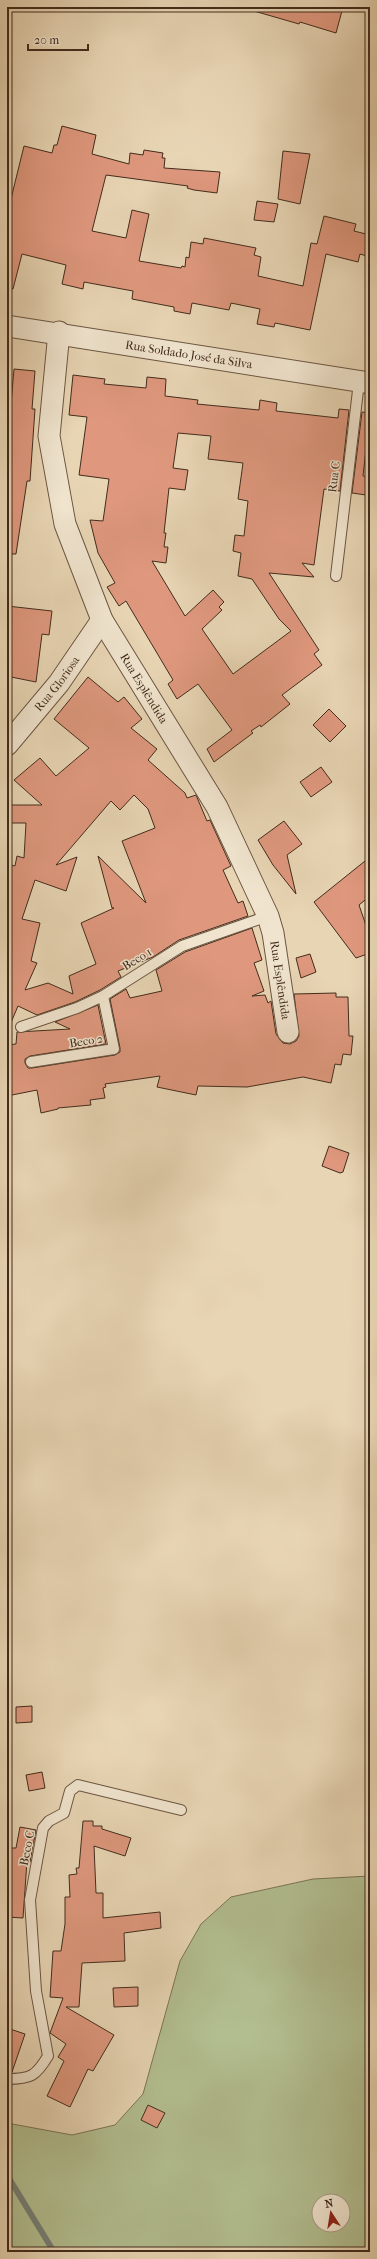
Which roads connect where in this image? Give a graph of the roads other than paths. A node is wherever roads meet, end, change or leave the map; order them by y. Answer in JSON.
{"nodes":[{"id":1,"x":7,"y":326,"type":"edge"},
{"id":2,"x":58,"y":332,"type":"junction"},
{"id":3,"x":364,"y":383,"type":"edge"},
{"id":4,"x":336,"y":576,"type":"dead end"},
{"id":5,"x":102,"y":620,"type":"junction"},
{"id":6,"x":7,"y":745,"type":"edge"},
{"id":7,"x":268,"y":916,"type":"junction"},
{"id":8,"x":103,"y":996,"type":"junction"},
{"id":9,"x":21,"y":1027,"type":"dead end"},
{"id":10,"x":288,"y":1032,"type":"dead end"},
{"id":11,"x":31,"y":1062,"type":"dead end"},
{"id":12,"x":181,"y":1810,"type":"dead end"},
{"id":13,"x":7,"y":2078,"type":"edge"}],
"edges":[{"from":1,"to":2,"type":"street","name":"Rua Soldado José da Silva"},
{"from":2,"to":3,"type":"street","name":"Rua Soldado José da Silva"},
{"from":2,"to":5,"type":"street","name":"Rua Esplêndida"},
{"from":3,"to":4,"type":"lane","name":"Rua C"},
{"from":5,"to":6,"type":"street","name":"Rua Gloriosa"},
{"from":5,"to":7,"type":"street","name":"Rua Esplêndida"},
{"from":7,"to":8,"type":"lane","name":"Beco 1"},
{"from":7,"to":10,"type":"street","name":"Rua Esplêndida"},
{"from":8,"to":9,"type":"lane","name":"Beco 1"},
{"from":8,"to":11,"type":"lane","name":"Beco 2"},
{"from":12,"to":13,"type":"lane","name":"Beco C"}]}
